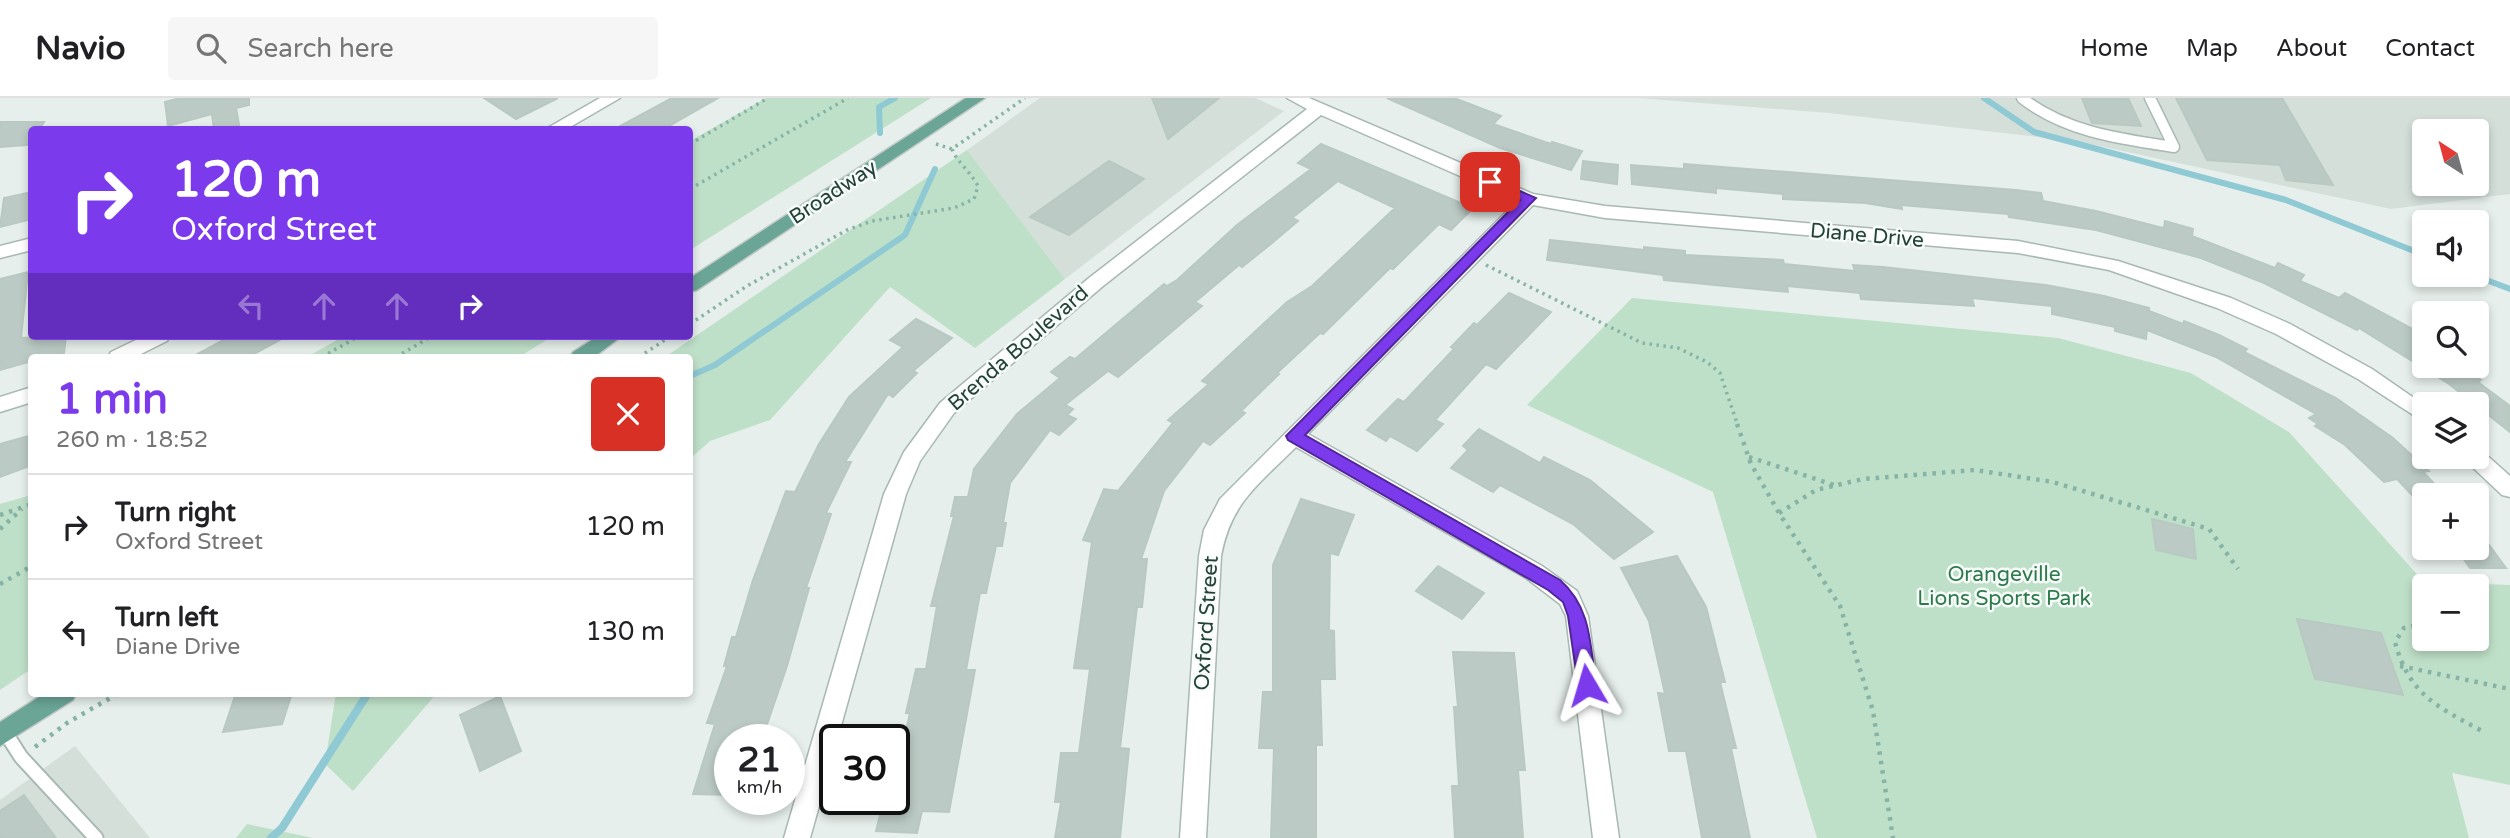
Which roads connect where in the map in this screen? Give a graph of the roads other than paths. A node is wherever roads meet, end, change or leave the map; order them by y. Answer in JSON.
{"nodes":[{"id":1,"x":612,"y":98,"type":"edge"},
{"id":2,"x":977,"y":98,"type":"edge"},
{"id":3,"x":1295,"y":98,"type":"edge"},
{"id":4,"x":2022,"y":98,"type":"edge"},
{"id":5,"x":2150,"y":98,"type":"edge"},
{"id":6,"x":1318,"y":108,"type":"junction"},
{"id":7,"x":560,"y":126,"type":"edge"},
{"id":8,"x":1529,"y":198,"type":"junction"},
{"id":9,"x":28,"y":245,"type":"edge"},
{"id":10,"x":0,"y":252,"type":"edge"},
{"id":11,"x":693,"y":284,"type":"edge"},
{"id":12,"x":152,"y":340,"type":"edge"},
{"id":13,"x":606,"y":340,"type":"edge"},
{"id":14,"x":124,"y":354,"type":"edge"},
{"id":15,"x":585,"y":354,"type":"edge"},
{"id":16,"x":28,"y":395,"type":"edge"},
{"id":17,"x":0,"y":405,"type":"edge"},
{"id":18,"x":2412,"y":407,"type":"edge"},
{"id":19,"x":1294,"y":436,"type":"junction"},
{"id":20,"x":2488,"y":469,"type":"edge"},
{"id":21,"x":2510,"y":489,"type":"edge"},
{"id":22,"x":59,"y":697,"type":"edge"},
{"id":23,"x":2,"y":734,"type":"edge"},
{"id":24,"x":96,"y":838,"type":"edge"},
{"id":25,"x":797,"y":838,"type":"edge"},
{"id":26,"x":1193,"y":838,"type":"edge"},
{"id":27,"x":1606,"y":838,"type":"edge"}],
"edges":[{"from":1,"to":7,"type":"street"},
{"from":2,"to":11,"type":"main road","name":"Broadway"},
{"from":3,"to":6,"type":"street","name":"Diane Drive"},
{"from":4,"to":5,"type":"lane"},
{"from":6,"to":8,"type":"street","name":"Diane Drive"},
{"from":6,"to":25,"type":"street","name":"Brenda Boulevard"},
{"from":8,"to":18,"type":"street","name":"Diane Drive"},
{"from":8,"to":19,"type":"street","name":"Oxford Street"},
{"from":9,"to":10,"type":"street"},
{"from":12,"to":14,"type":"street"},
{"from":13,"to":15,"type":"main road"},
{"from":16,"to":17,"type":"street"},
{"from":19,"to":26,"type":"street","name":"Oxford Street"},
{"from":19,"to":27,"type":"street"},
{"from":20,"to":21,"type":"street"},
{"from":22,"to":23,"type":"main road"},
{"from":23,"to":24,"type":"lane"}]}
